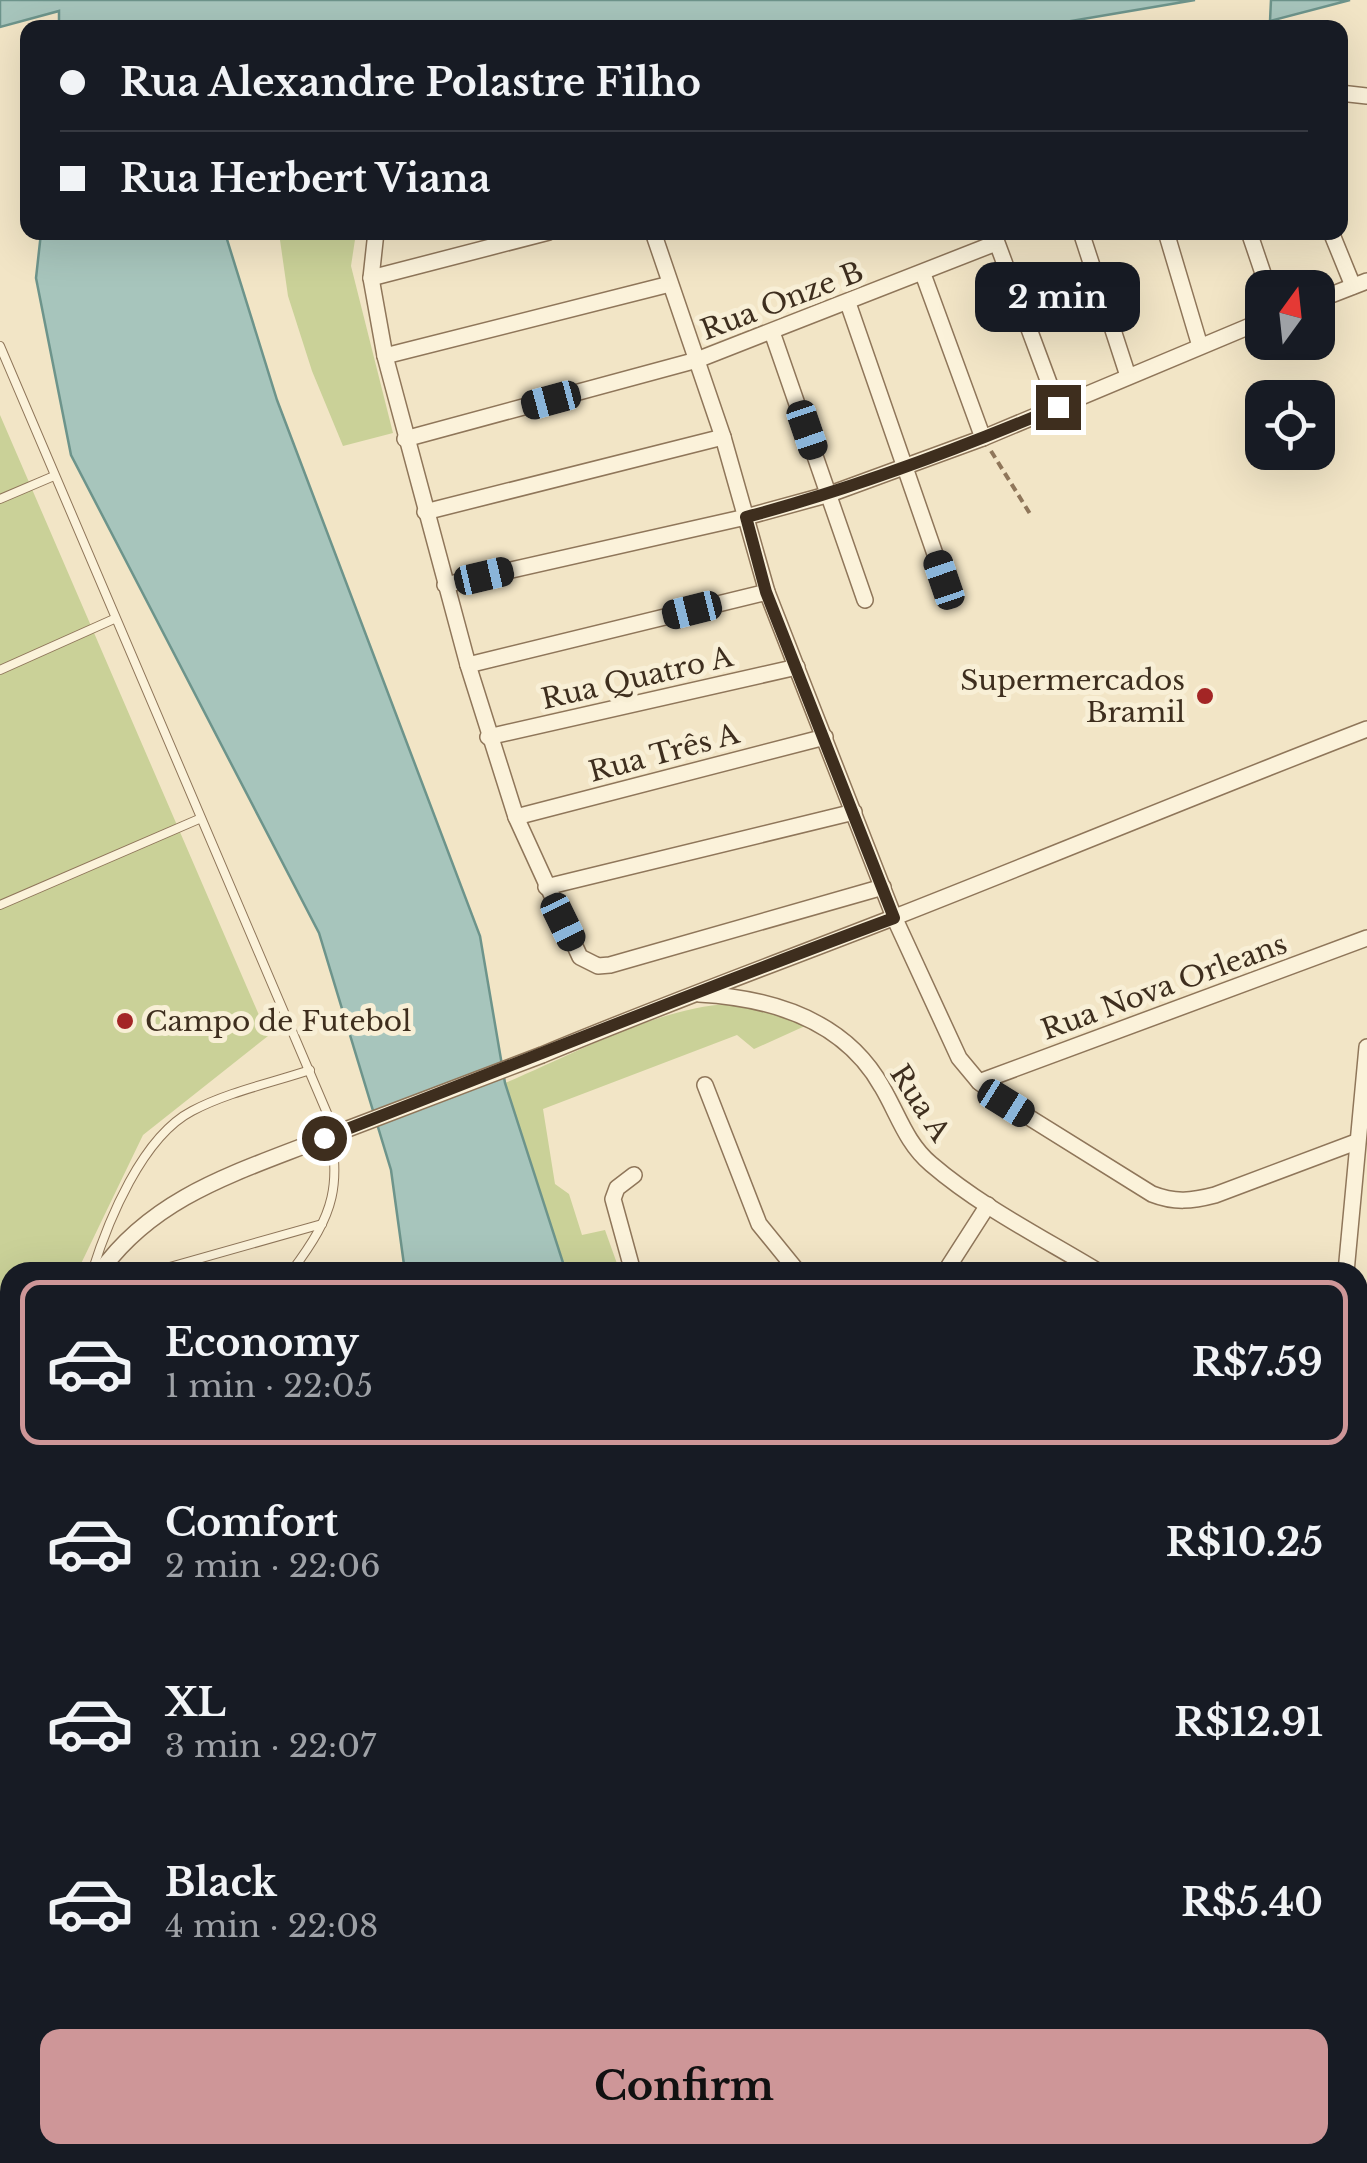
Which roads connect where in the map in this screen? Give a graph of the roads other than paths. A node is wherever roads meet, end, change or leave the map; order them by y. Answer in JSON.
{"nodes":[{"id":1,"x":375,"y":240,"type":"edge"},
{"id":2,"x":518,"y":240,"type":"edge"},
{"id":3,"x":656,"y":240,"type":"edge"},
{"id":4,"x":990,"y":240,"type":"edge"},
{"id":5,"x":995,"y":240,"type":"edge"},
{"id":6,"x":1084,"y":240,"type":"edge"},
{"id":7,"x":1168,"y":240,"type":"edge"},
{"id":8,"x":1252,"y":240,"type":"edge"},
{"id":9,"x":1335,"y":240,"type":"edge"},
{"id":10,"x":1262,"y":270,"type":"edge"},
{"id":11,"x":923,"y":274,"type":"junction"},
{"id":12,"x":371,"y":278,"type":"junction"},
{"id":13,"x":670,"y":284,"type":"junction"},
{"id":14,"x":1360,"y":284,"type":"edge"},
{"id":15,"x":1335,"y":294,"type":"edge"},
{"id":16,"x":848,"y":304,"type":"junction"},
{"id":17,"x":1245,"y":329,"type":"edge"},
{"id":18,"x":772,"y":332,"type":"junction"},
{"id":19,"x":0,"y":346,"type":"edge"},
{"id":20,"x":1200,"y":346,"type":"junction"},
{"id":21,"x":385,"y":356,"type":"junction"},
{"id":22,"x":697,"y":360,"type":"junction"},
{"id":23,"x":1128,"y":376,"type":"junction"},
{"id":24,"x":1058,"y":407,"type":"junction"},
{"id":25,"x":722,"y":437,"type":"junction"},
{"id":26,"x":405,"y":438,"type":"junction"},
{"id":27,"x":984,"y":438,"type":"junction"},
{"id":28,"x":905,"y":468,"type":"junction"},
{"id":29,"x":54,"y":476,"type":"junction"},
{"id":30,"x":830,"y":494,"type":"junction"},
{"id":31,"x":0,"y":499,"type":"edge"},
{"id":32,"x":425,"y":512,"type":"junction"},
{"id":33,"x":746,"y":517,"type":"junction"},
{"id":34,"x":944,"y":580,"type":"dead end"},
{"id":35,"x":446,"y":585,"type":"junction"},
{"id":36,"x":766,"y":592,"type":"junction"},
{"id":37,"x":866,"y":600,"type":"dead end"},
{"id":38,"x":114,"y":620,"type":"junction"},
{"id":39,"x":468,"y":665,"type":"junction"},
{"id":40,"x":798,"y":667,"type":"junction"},
{"id":41,"x":0,"y":670,"type":"edge"},
{"id":42,"x":1367,"y":730,"type":"edge"},
{"id":43,"x":488,"y":737,"type":"junction"},
{"id":44,"x":825,"y":737,"type":"junction"},
{"id":45,"x":854,"y":812,"type":"junction"},
{"id":46,"x":516,"y":817,"type":"junction"},
{"id":47,"x":199,"y":819,"type":"junction"},
{"id":48,"x":546,"y":887,"type":"junction"},
{"id":49,"x":882,"y":887,"type":"junction"},
{"id":50,"x":0,"y":906,"type":"edge"},
{"id":51,"x":894,"y":918,"type":"junction"},
{"id":52,"x":1367,"y":938,"type":"edge"},
{"id":53,"x":690,"y":993,"type":"junction"},
{"id":54,"x":1367,"y":1047,"type":"edge"},
{"id":55,"x":310,"y":1070,"type":"junction"},
{"id":56,"x":979,"y":1082,"type":"junction"},
{"id":57,"x":705,"y":1086,"type":"dead end"},
{"id":58,"x":1356,"y":1142,"type":"junction"},
{"id":59,"x":634,"y":1175,"type":"dead end"},
{"id":60,"x":988,"y":1204,"type":"junction"},
{"id":61,"x":322,"y":1224,"type":"junction"},
{"id":62,"x":99,"y":1262,"type":"edge"},
{"id":63,"x":105,"y":1262,"type":"edge"},
{"id":64,"x":187,"y":1262,"type":"edge"},
{"id":65,"x":297,"y":1262,"type":"edge"},
{"id":66,"x":630,"y":1262,"type":"edge"},
{"id":67,"x":790,"y":1262,"type":"edge"},
{"id":68,"x":952,"y":1262,"type":"edge"},
{"id":69,"x":1083,"y":1262,"type":"edge"},
{"id":70,"x":1347,"y":1262,"type":"edge"}],
"edges":[{"from":1,"to":12,"type":"street"},
{"from":2,"to":12,"type":"street"},
{"from":3,"to":13,"type":"street"},
{"from":4,"to":11,"type":"street","name":"Rua Onze B"},
{"from":5,"to":24,"type":"street"},
{"from":6,"to":23,"type":"street"},
{"from":7,"to":20,"type":"street"},
{"from":8,"to":10,"type":"street"},
{"from":9,"to":14,"type":"street"},
{"from":11,"to":16,"type":"street","name":"Rua Onze B"},
{"from":11,"to":27,"type":"street"},
{"from":12,"to":21,"type":"street"},
{"from":13,"to":21,"type":"street"},
{"from":13,"to":22,"type":"street"},
{"from":14,"to":15,"type":"street"},
{"from":16,"to":18,"type":"street","name":"Rua Onze B"},
{"from":16,"to":28,"type":"street"},
{"from":17,"to":20,"type":"street"},
{"from":18,"to":22,"type":"street","name":"Rua Onze B"},
{"from":18,"to":30,"type":"street"},
{"from":19,"to":29,"type":"lane"},
{"from":20,"to":23,"type":"street"},
{"from":21,"to":26,"type":"street"},
{"from":22,"to":25,"type":"street"},
{"from":22,"to":26,"type":"street","name":"Rua Onze B"},
{"from":23,"to":24,"type":"street"},
{"from":24,"to":27,"type":"street"},
{"from":25,"to":32,"type":"street"},
{"from":25,"to":33,"type":"street"},
{"from":26,"to":32,"type":"street"},
{"from":27,"to":28,"type":"street"},
{"from":28,"to":30,"type":"street"},
{"from":28,"to":34,"type":"street"},
{"from":29,"to":31,"type":"lane"},
{"from":29,"to":38,"type":"lane"},
{"from":30,"to":33,"type":"street"},
{"from":30,"to":37,"type":"street"},
{"from":32,"to":35,"type":"street"},
{"from":33,"to":35,"type":"street"},
{"from":33,"to":36,"type":"street"},
{"from":35,"to":39,"type":"street"},
{"from":36,"to":39,"type":"street"},
{"from":36,"to":40,"type":"street"},
{"from":38,"to":41,"type":"lane"},
{"from":38,"to":47,"type":"lane"},
{"from":39,"to":43,"type":"street"},
{"from":40,"to":43,"type":"street","name":"Rua Quatro A"},
{"from":40,"to":44,"type":"street"},
{"from":42,"to":51,"type":"street"},
{"from":43,"to":46,"type":"street"},
{"from":44,"to":45,"type":"street"},
{"from":44,"to":46,"type":"street","name":"Rua Três A"},
{"from":45,"to":48,"type":"street"},
{"from":45,"to":49,"type":"street"},
{"from":46,"to":48,"type":"street"},
{"from":47,"to":50,"type":"lane"},
{"from":47,"to":55,"type":"lane"},
{"from":48,"to":49,"type":"street"},
{"from":49,"to":51,"type":"street"},
{"from":51,"to":53,"type":"street"},
{"from":51,"to":56,"type":"street"},
{"from":52,"to":56,"type":"street","name":"Rua Nova Orleans"},
{"from":53,"to":60,"type":"street","name":"Rua A"},
{"from":53,"to":63,"type":"street","bridge":true},
{"from":54,"to":58,"type":"street"},
{"from":55,"to":61,"type":"lane"},
{"from":55,"to":62,"type":"lane"},
{"from":56,"to":58,"type":"street"},
{"from":57,"to":67,"type":"street"},
{"from":58,"to":70,"type":"street"},
{"from":59,"to":66,"type":"street"},
{"from":60,"to":68,"type":"street"},
{"from":60,"to":69,"type":"street","name":"Rua A"},
{"from":61,"to":64,"type":"lane"},
{"from":61,"to":65,"type":"lane"}]}
